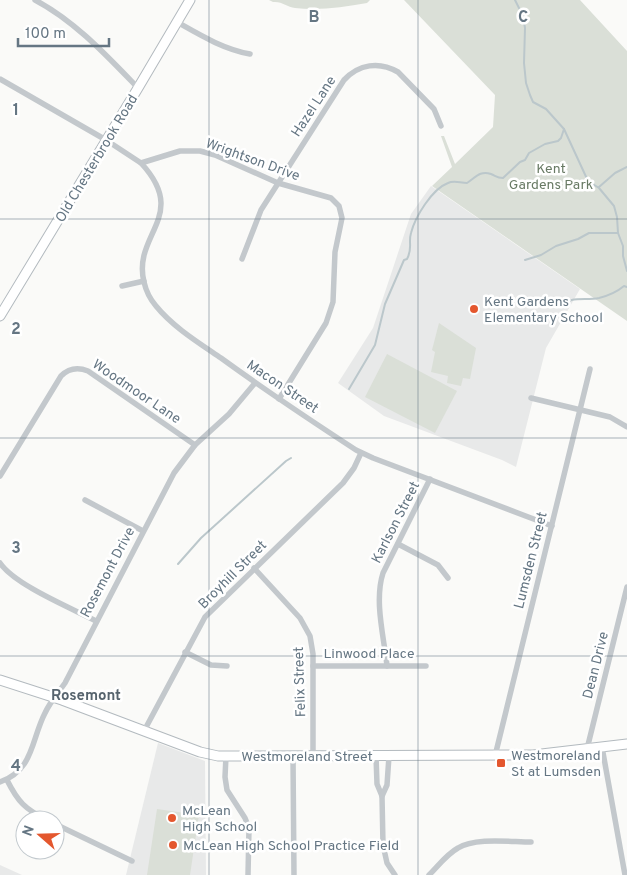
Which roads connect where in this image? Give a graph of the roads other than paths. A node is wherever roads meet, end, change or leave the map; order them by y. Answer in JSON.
{"nodes":[{"id":1,"x":35,"y":0,"type":"edge"},
{"id":2,"x":52,"y":0,"type":"edge"},
{"id":3,"x":190,"y":0,"type":"edge"},
{"id":4,"x":48,"y":7,"type":"junction"},
{"id":5,"x":176,"y":22,"type":"junction"},
{"id":6,"x":250,"y":54,"type":"dead end"},
{"id":7,"x":0,"y":80,"type":"edge"},
{"id":8,"x":138,"y":88,"type":"junction"},
{"id":9,"x":441,"y":126,"type":"dead end"},
{"id":10,"x":106,"y":140,"type":"junction"},
{"id":11,"x":141,"y":163,"type":"junction"},
{"id":12,"x":278,"y":183,"type":"junction"},
{"id":13,"x":346,"y":202,"type":"dead end"},
{"id":14,"x":339,"y":206,"type":"junction"},
{"id":15,"x":242,"y":259,"type":"dead end"},
{"id":16,"x":144,"y":281,"type":"junction"},
{"id":17,"x":122,"y":286,"type":"dead end"},
{"id":18,"x":0,"y":316,"type":"edge"},
{"id":19,"x":590,"y":369,"type":"dead end"},
{"id":20,"x":255,"y":383,"type":"junction"},
{"id":21,"x":531,"y":398,"type":"dead end"},
{"id":22,"x":279,"y":399,"type":"junction"},
{"id":23,"x":580,"y":410,"type":"junction"},
{"id":24,"x":627,"y":426,"type":"edge"},
{"id":25,"x":195,"y":446,"type":"junction"},
{"id":26,"x":361,"y":453,"type":"junction"},
{"id":27,"x":0,"y":476,"type":"edge"},
{"id":28,"x":430,"y":479,"type":"junction"},
{"id":29,"x":84,"y":500,"type":"dead end"},
{"id":30,"x":552,"y":526,"type":"junction"},
{"id":31,"x":143,"y":531,"type":"junction"},
{"id":32,"x":398,"y":544,"type":"junction"},
{"id":33,"x":0,"y":563,"type":"edge"},
{"id":34,"x":254,"y":568,"type":"junction"},
{"id":35,"x":448,"y":578,"type":"dead end"},
{"id":36,"x":627,"y":587,"type":"edge"},
{"id":37,"x":96,"y":621,"type":"junction"},
{"id":38,"x":185,"y":652,"type":"junction"},
{"id":39,"x":227,"y":666,"type":"dead end"},
{"id":40,"x":312,"y":666,"type":"junction"},
{"id":41,"x":388,"y":666,"type":"junction"},
{"id":42,"x":426,"y":666,"type":"dead end"},
{"id":43,"x":0,"y":680,"type":"edge"},
{"id":44,"x":55,"y":698,"type":"junction"},
{"id":45,"x":144,"y":730,"type":"junction"},
{"id":46,"x":627,"y":744,"type":"edge"},
{"id":47,"x":602,"y":747,"type":"junction"},
{"id":48,"x":587,"y":749,"type":"junction"},
{"id":49,"x":226,"y":756,"type":"junction"},
{"id":50,"x":293,"y":756,"type":"junction"},
{"id":51,"x":313,"y":756,"type":"junction"},
{"id":52,"x":376,"y":756,"type":"junction"},
{"id":53,"x":389,"y":756,"type":"junction"},
{"id":54,"x":495,"y":756,"type":"junction"},
{"id":55,"x":7,"y":780,"type":"junction"},
{"id":56,"x":0,"y":782,"type":"edge"},
{"id":57,"x":382,"y":796,"type":"junction"},
{"id":58,"x":28,"y":810,"type":"edge"},
{"id":59,"x":65,"y":829,"type":"edge"},
{"id":60,"x":532,"y":842,"type":"dead end"},
{"id":61,"x":132,"y":861,"type":"dead end"},
{"id":62,"x":248,"y":875,"type":"edge"},
{"id":63,"x":294,"y":875,"type":"edge"},
{"id":64,"x":395,"y":875,"type":"edge"},
{"id":65,"x":429,"y":875,"type":"edge"},
{"id":66,"x":625,"y":875,"type":"edge"}],
"edges":[{"from":1,"to":4,"type":"street"},
{"from":2,"to":4,"type":"street"},
{"from":3,"to":5,"type":"main road","name":"Old Chesterbrook Road"},
{"from":4,"to":8,"type":"street"},
{"from":5,"to":6,"type":"street"},
{"from":5,"to":8,"type":"main road","name":"Old Chesterbrook Road"},
{"from":7,"to":10,"type":"street"},
{"from":8,"to":10,"type":"main road","name":"Old Chesterbrook Road"},
{"from":9,"to":12,"type":"street","name":"Hazel Lane"},
{"from":10,"to":11,"type":"street"},
{"from":10,"to":18,"type":"main road","name":"Old Chesterbrook Road"},
{"from":11,"to":12,"type":"street","name":"Wrightson Drive"},
{"from":11,"to":16,"type":"street","name":"Macon Street"},
{"from":12,"to":14,"type":"street","name":"Wrightson Drive"},
{"from":12,"to":15,"type":"street","name":"Hazel Lane"},
{"from":13,"to":14,"type":"street"},
{"from":14,"to":22,"type":"street"},
{"from":16,"to":17,"type":"street"},
{"from":16,"to":20,"type":"street","name":"Macon Street"},
{"from":19,"to":23,"type":"street","name":"Lumsden Street"},
{"from":20,"to":22,"type":"street","name":"Macon Street"},
{"from":20,"to":25,"type":"street","name":"Rosemont Drive"},
{"from":21,"to":23,"type":"street"},
{"from":22,"to":26,"type":"street","name":"Macon Street"},
{"from":23,"to":24,"type":"street"},
{"from":23,"to":30,"type":"street","name":"Lumsden Street"},
{"from":25,"to":27,"type":"street","name":"Woodmoor Lane"},
{"from":25,"to":31,"type":"street","name":"Rosemont Drive"},
{"from":26,"to":28,"type":"street","name":"Macon Street"},
{"from":26,"to":34,"type":"street","name":"Broyhill Street"},
{"from":28,"to":30,"type":"street","name":"Macon Street"},
{"from":28,"to":32,"type":"street","name":"Karlson Street"},
{"from":29,"to":31,"type":"street"},
{"from":30,"to":54,"type":"street","name":"Lumsden Street"},
{"from":31,"to":37,"type":"street","name":"Rosemont Drive"},
{"from":32,"to":35,"type":"street"},
{"from":32,"to":41,"type":"street","name":"Karlson Street"},
{"from":33,"to":37,"type":"street"},
{"from":34,"to":38,"type":"street","name":"Broyhill Street"},
{"from":34,"to":40,"type":"street","name":"Felix Street"},
{"from":36,"to":48,"type":"street","name":"Dean Drive"},
{"from":37,"to":44,"type":"street","name":"Rosemont Drive"},
{"from":38,"to":39,"type":"street"},
{"from":38,"to":45,"type":"street","name":"Broyhill Street"},
{"from":40,"to":41,"type":"street","name":"Linwood Place"},
{"from":40,"to":51,"type":"street","name":"Felix Street"},
{"from":41,"to":42,"type":"street","name":"Linwood Place"},
{"from":43,"to":44,"type":"main road","name":"Westmoreland Street"},
{"from":44,"to":45,"type":"main road","name":"Westmoreland Street"},
{"from":44,"to":55,"type":"street","name":"Rosemont Drive"},
{"from":45,"to":49,"type":"main road","name":"Westmoreland Street"},
{"from":46,"to":47,"type":"main road","name":"Westmoreland Street"},
{"from":47,"to":48,"type":"main road","name":"Westmoreland Street"},
{"from":47,"to":66,"type":"street"},
{"from":48,"to":54,"type":"main road","name":"Westmoreland Street"},
{"from":49,"to":50,"type":"main road","name":"Westmoreland Street"},
{"from":49,"to":62,"type":"street"},
{"from":50,"to":51,"type":"main road","name":"Westmoreland Street"},
{"from":50,"to":63,"type":"street"},
{"from":51,"to":52,"type":"main road","name":"Westmoreland Street"},
{"from":52,"to":53,"type":"main road","name":"Westmoreland Street"},
{"from":52,"to":57,"type":"street"},
{"from":53,"to":54,"type":"main road","name":"Westmoreland Street"},
{"from":53,"to":57,"type":"street"},
{"from":55,"to":56,"type":"street","name":"Rosemont Drive"},
{"from":55,"to":58,"type":"street"},
{"from":57,"to":64,"type":"street"},
{"from":59,"to":61,"type":"street"},
{"from":60,"to":65,"type":"street"}]}
